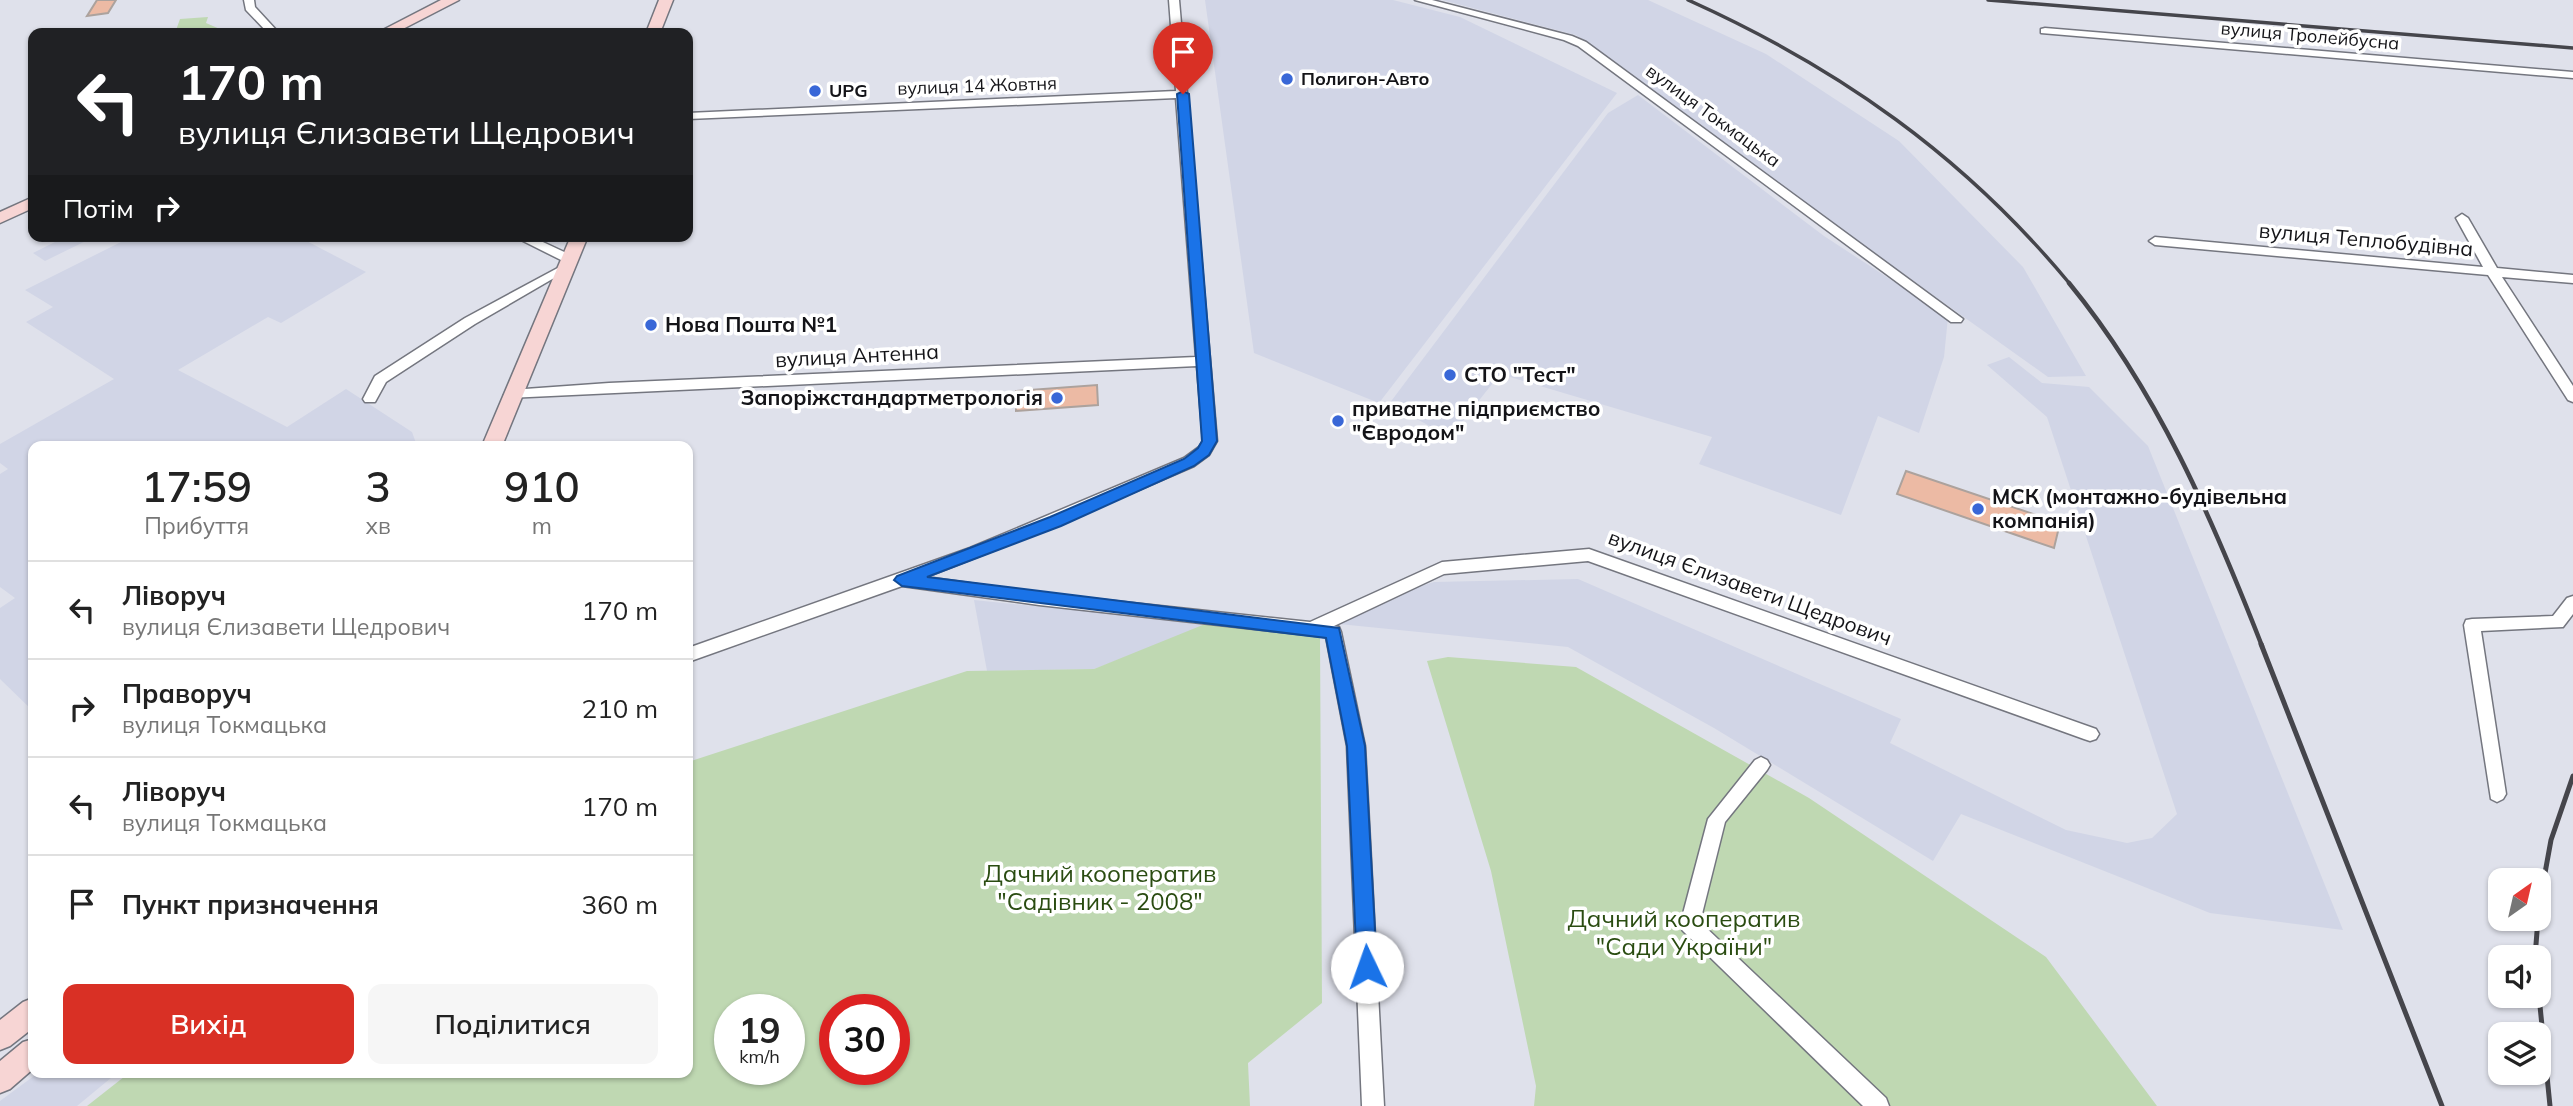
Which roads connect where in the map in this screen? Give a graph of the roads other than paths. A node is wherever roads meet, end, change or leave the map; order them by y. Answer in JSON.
{"nodes":[{"id":1,"x":249,"y":0,"type":"edge"},
{"id":2,"x":452,"y":0,"type":"edge"},
{"id":3,"x":666,"y":0,"type":"edge"},
{"id":4,"x":1174,"y":0,"type":"edge"},
{"id":5,"x":1420,"y":0,"type":"edge"},
{"id":6,"x":269,"y":28,"type":"edge"},
{"id":7,"x":394,"y":28,"type":"edge"},
{"id":8,"x":655,"y":28,"type":"edge"},
{"id":9,"x":2045,"y":31,"type":"dead end"},
{"id":10,"x":2573,"y":75,"type":"edge"},
{"id":11,"x":1183,"y":94,"type":"junction"},
{"id":12,"x":693,"y":116,"type":"edge"},
{"id":13,"x":28,"y":204,"type":"edge"},
{"id":14,"x":0,"y":218,"type":"edge"},
{"id":15,"x":2462,"y":218,"type":"dead end"},
{"id":16,"x":2155,"y":241,"type":"dead end"},
{"id":17,"x":530,"y":242,"type":"edge"},
{"id":18,"x":578,"y":242,"type":"edge"},
{"id":19,"x":569,"y":264,"type":"junction"},
{"id":20,"x":2492,"y":271,"type":"junction"},
{"id":21,"x":2573,"y":279,"type":"edge"},
{"id":22,"x":1956,"y":319,"type":"dead end"},
{"id":23,"x":1205,"y":361,"type":"junction"},
{"id":24,"x":512,"y":395,"type":"junction"},
{"id":25,"x":2573,"y":397,"type":"edge"},
{"id":26,"x":370,"y":399,"type":"dead end"},
{"id":27,"x":494,"y":441,"type":"edge"},
{"id":28,"x":902,"y":580,"type":"junction"},
{"id":29,"x":2573,"y":603,"type":"edge"},
{"id":30,"x":1311,"y":629,"type":"junction"},
{"id":31,"x":693,"y":654,"type":"edge"},
{"id":32,"x":2090,"y":734,"type":"dead end"},
{"id":33,"x":1761,"y":765,"type":"dead end"},
{"id":34,"x":2497,"y":794,"type":"dead end"},
{"id":35,"x":28,"y":1015,"type":"edge"},
{"id":36,"x":0,"y":1037,"type":"edge"},
{"id":37,"x":28,"y":1056,"type":"edge"},
{"id":38,"x":0,"y":1079,"type":"edge"},
{"id":39,"x":1373,"y":1106,"type":"edge"},
{"id":40,"x":1878,"y":1106,"type":"edge"}],
"edges":[{"from":1,"to":6,"type":"street"},
{"from":2,"to":7,"type":"main road"},
{"from":3,"to":8,"type":"main road"},
{"from":4,"to":11,"type":"street"},
{"from":5,"to":22,"type":"street","name":"вулиця Токмацька"},
{"from":9,"to":10,"type":"street","name":"вулиця Тролейбусна"},
{"from":11,"to":12,"type":"street","name":"вулиця 14 Жовтня"},
{"from":11,"to":23,"type":"street"},
{"from":13,"to":14,"type":"main road"},
{"from":15,"to":20,"type":"street"},
{"from":16,"to":20,"type":"street","name":"вулиця Теплобудівна"},
{"from":17,"to":19,"type":"street"},
{"from":18,"to":19,"type":"main road"},
{"from":19,"to":24,"type":"main road"},
{"from":19,"to":26,"type":"street"},
{"from":20,"to":21,"type":"street","name":"вулиця Теплобудівна"},
{"from":20,"to":25,"type":"street"},
{"from":23,"to":24,"type":"street","name":"вулиця Антенна"},
{"from":23,"to":28,"type":"street"},
{"from":24,"to":27,"type":"main road"},
{"from":28,"to":30,"type":"street"},
{"from":28,"to":31,"type":"street"},
{"from":29,"to":34,"type":"street"},
{"from":30,"to":32,"type":"street","name":"вулиця Єлизавети Щедрович"},
{"from":30,"to":39,"type":"street"},
{"from":33,"to":40,"type":"street"},
{"from":35,"to":36,"type":"main road"},
{"from":37,"to":38,"type":"main road"}]}
